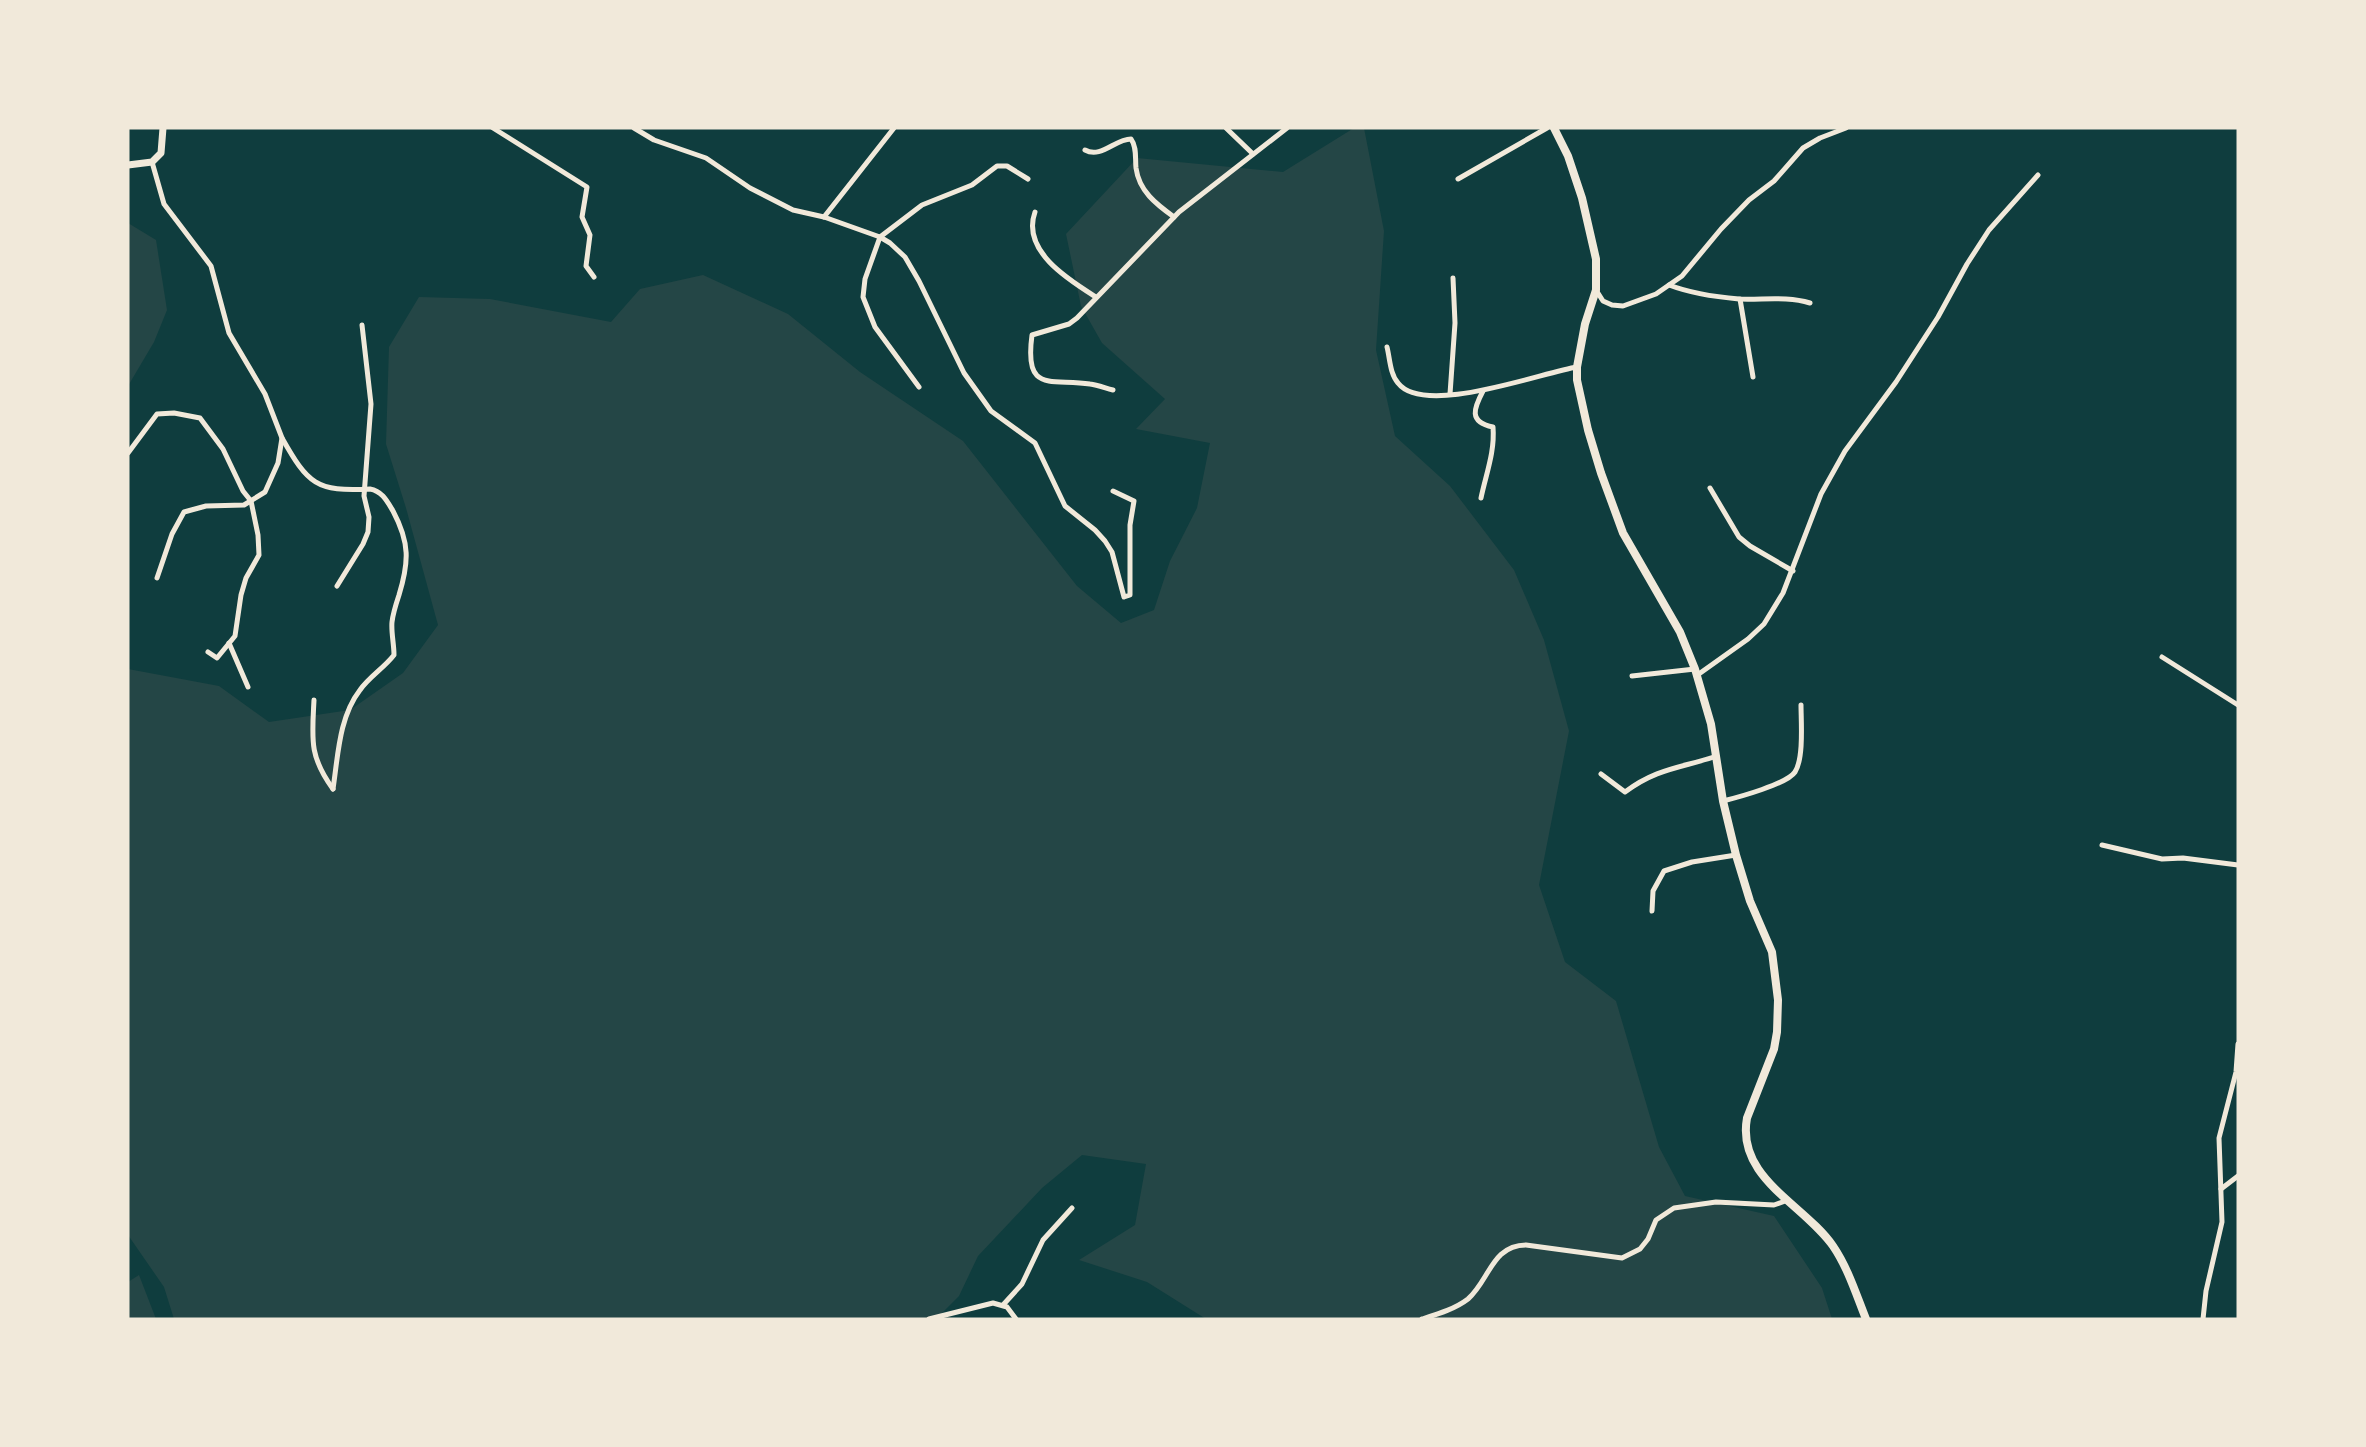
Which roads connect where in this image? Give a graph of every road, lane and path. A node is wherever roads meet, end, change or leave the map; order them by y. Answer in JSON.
{"nodes":[{"id":1,"x":163,"y":128,"type":"edge"},
{"id":2,"x":493,"y":128,"type":"edge"},
{"id":3,"x":634,"y":128,"type":"edge"},
{"id":4,"x":894,"y":128,"type":"edge"},
{"id":5,"x":1226,"y":128,"type":"edge"},
{"id":6,"x":1287,"y":128,"type":"edge"},
{"id":7,"x":1547,"y":128,"type":"edge"},
{"id":8,"x":1554,"y":128,"type":"edge"},
{"id":9,"x":1846,"y":128,"type":"edge"},
{"id":10,"x":1085,"y":150,"type":"dead end"},
{"id":11,"x":1253,"y":154,"type":"junction"},
{"id":12,"x":152,"y":162,"type":"junction"},
{"id":13,"x":128,"y":165,"type":"edge"},
{"id":14,"x":2039,"y":175,"type":"dead end"},
{"id":15,"x":1028,"y":179,"type":"dead end"},
{"id":16,"x":1458,"y":179,"type":"dead end"},
{"id":17,"x":1035,"y":212,"type":"dead end"},
{"id":18,"x":824,"y":217,"type":"junction"},
{"id":19,"x":1174,"y":217,"type":"junction"},
{"id":20,"x":880,"y":237,"type":"junction"},
{"id":21,"x":594,"y":277,"type":"dead end"},
{"id":22,"x":1453,"y":278,"type":"dead end"},
{"id":23,"x":1669,"y":285,"type":"junction"},
{"id":24,"x":1596,"y":290,"type":"junction"},
{"id":25,"x":1096,"y":298,"type":"junction"},
{"id":26,"x":1740,"y":299,"type":"junction"},
{"id":27,"x":1810,"y":303,"type":"dead end"},
{"id":28,"x":362,"y":325,"type":"dead end"},
{"id":29,"x":1387,"y":347,"type":"dead end"},
{"id":30,"x":1577,"y":367,"type":"junction"},
{"id":31,"x":1753,"y":377,"type":"dead end"},
{"id":32,"x":919,"y":387,"type":"dead end"},
{"id":33,"x":1113,"y":390,"type":"dead end"},
{"id":34,"x":1483,"y":391,"type":"junction"},
{"id":35,"x":1450,"y":394,"type":"junction"},
{"id":36,"x":282,"y":438,"type":"junction"},
{"id":37,"x":128,"y":453,"type":"edge"},
{"id":38,"x":1710,"y":488,"type":"dead end"},
{"id":39,"x":364,"y":489,"type":"junction"},
{"id":40,"x":1113,"y":491,"type":"dead end"},
{"id":41,"x":1481,"y":498,"type":"dead end"},
{"id":42,"x":251,"y":501,"type":"junction"},
{"id":43,"x":1793,"y":571,"type":"junction"},
{"id":44,"x":157,"y":578,"type":"dead end"},
{"id":45,"x":337,"y":586,"type":"dead end"},
{"id":46,"x":229,"y":643,"type":"junction"},
{"id":47,"x":208,"y":652,"type":"dead end"},
{"id":48,"x":2162,"y":657,"type":"dead end"},
{"id":49,"x":1695,"y":673,"type":"junction"},
{"id":50,"x":1632,"y":676,"type":"dead end"},
{"id":51,"x":248,"y":687,"type":"dead end"},
{"id":52,"x":314,"y":700,"type":"dead end"},
{"id":53,"x":1801,"y":705,"type":"dead end"},
{"id":54,"x":2238,"y":705,"type":"edge"},
{"id":55,"x":1717,"y":756,"type":"junction"},
{"id":56,"x":1601,"y":774,"type":"dead end"},
{"id":57,"x":1723,"y":802,"type":"junction"},
{"id":58,"x":2102,"y":845,"type":"dead end"},
{"id":59,"x":1737,"y":855,"type":"junction"},
{"id":60,"x":2238,"y":865,"type":"edge"},
{"id":61,"x":1652,"y":911,"type":"dead end"},
{"id":62,"x":2238,"y":1044,"type":"edge"},
{"id":63,"x":2238,"y":1060,"type":"edge"},
{"id":64,"x":2238,"y":1176,"type":"edge"},
{"id":65,"x":2221,"y":1189,"type":"junction"},
{"id":66,"x":1788,"y":1200,"type":"junction"},
{"id":67,"x":1072,"y":1208,"type":"dead end"},
{"id":68,"x":1003,"y":1305,"type":"junction"},
{"id":69,"x":929,"y":1319,"type":"edge"},
{"id":70,"x":1016,"y":1319,"type":"edge"},
{"id":71,"x":1422,"y":1319,"type":"edge"},
{"id":72,"x":1866,"y":1319,"type":"edge"},
{"id":73,"x":2203,"y":1319,"type":"edge"}],
"edges":[{"from":1,"to":12,"type":"street"},
{"from":2,"to":21,"type":"street"},
{"from":3,"to":18,"type":"street"},
{"from":4,"to":18,"type":"street"},
{"from":5,"to":11,"type":"street"},
{"from":6,"to":11,"type":"street"},
{"from":7,"to":16,"type":"street"},
{"from":8,"to":24,"type":"main road"},
{"from":9,"to":23,"type":"street"},
{"from":10,"to":19,"type":"street"},
{"from":11,"to":19,"type":"street"},
{"from":12,"to":13,"type":"street"},
{"from":12,"to":36,"type":"street"},
{"from":14,"to":43,"type":"street"},
{"from":15,"to":20,"type":"street"},
{"from":17,"to":25,"type":"street"},
{"from":18,"to":20,"type":"street"},
{"from":19,"to":25,"type":"street"},
{"from":20,"to":32,"type":"street"},
{"from":20,"to":40,"type":"street"},
{"from":22,"to":35,"type":"street"},
{"from":23,"to":24,"type":"street"},
{"from":23,"to":26,"type":"street"},
{"from":24,"to":30,"type":"main road"},
{"from":25,"to":33,"type":"street"},
{"from":26,"to":27,"type":"street"},
{"from":26,"to":31,"type":"street"},
{"from":28,"to":39,"type":"street"},
{"from":29,"to":35,"type":"street"},
{"from":30,"to":34,"type":"street"},
{"from":30,"to":49,"type":"main road"},
{"from":34,"to":35,"type":"street"},
{"from":34,"to":41,"type":"street"},
{"from":36,"to":39,"type":"street"},
{"from":36,"to":42,"type":"street"},
{"from":37,"to":42,"type":"street"},
{"from":38,"to":43,"type":"street"},
{"from":39,"to":45,"type":"street"},
{"from":39,"to":52,"type":"street"},
{"from":42,"to":44,"type":"street"},
{"from":42,"to":46,"type":"street"},
{"from":43,"to":49,"type":"street"},
{"from":46,"to":47,"type":"street"},
{"from":46,"to":51,"type":"street"},
{"from":48,"to":54,"type":"street"},
{"from":49,"to":50,"type":"street"},
{"from":49,"to":55,"type":"main road"},
{"from":53,"to":57,"type":"street"},
{"from":55,"to":56,"type":"street"},
{"from":55,"to":57,"type":"main road"},
{"from":57,"to":59,"type":"main road"},
{"from":58,"to":60,"type":"street"},
{"from":59,"to":61,"type":"street"},
{"from":59,"to":66,"type":"main road"},
{"from":62,"to":63,"type":"street"},
{"from":63,"to":65,"type":"street"},
{"from":64,"to":65,"type":"street"},
{"from":65,"to":73,"type":"street"},
{"from":66,"to":71,"type":"street"},
{"from":66,"to":72,"type":"main road"},
{"from":67,"to":68,"type":"street"},
{"from":68,"to":69,"type":"street"},
{"from":68,"to":70,"type":"street"}]}
